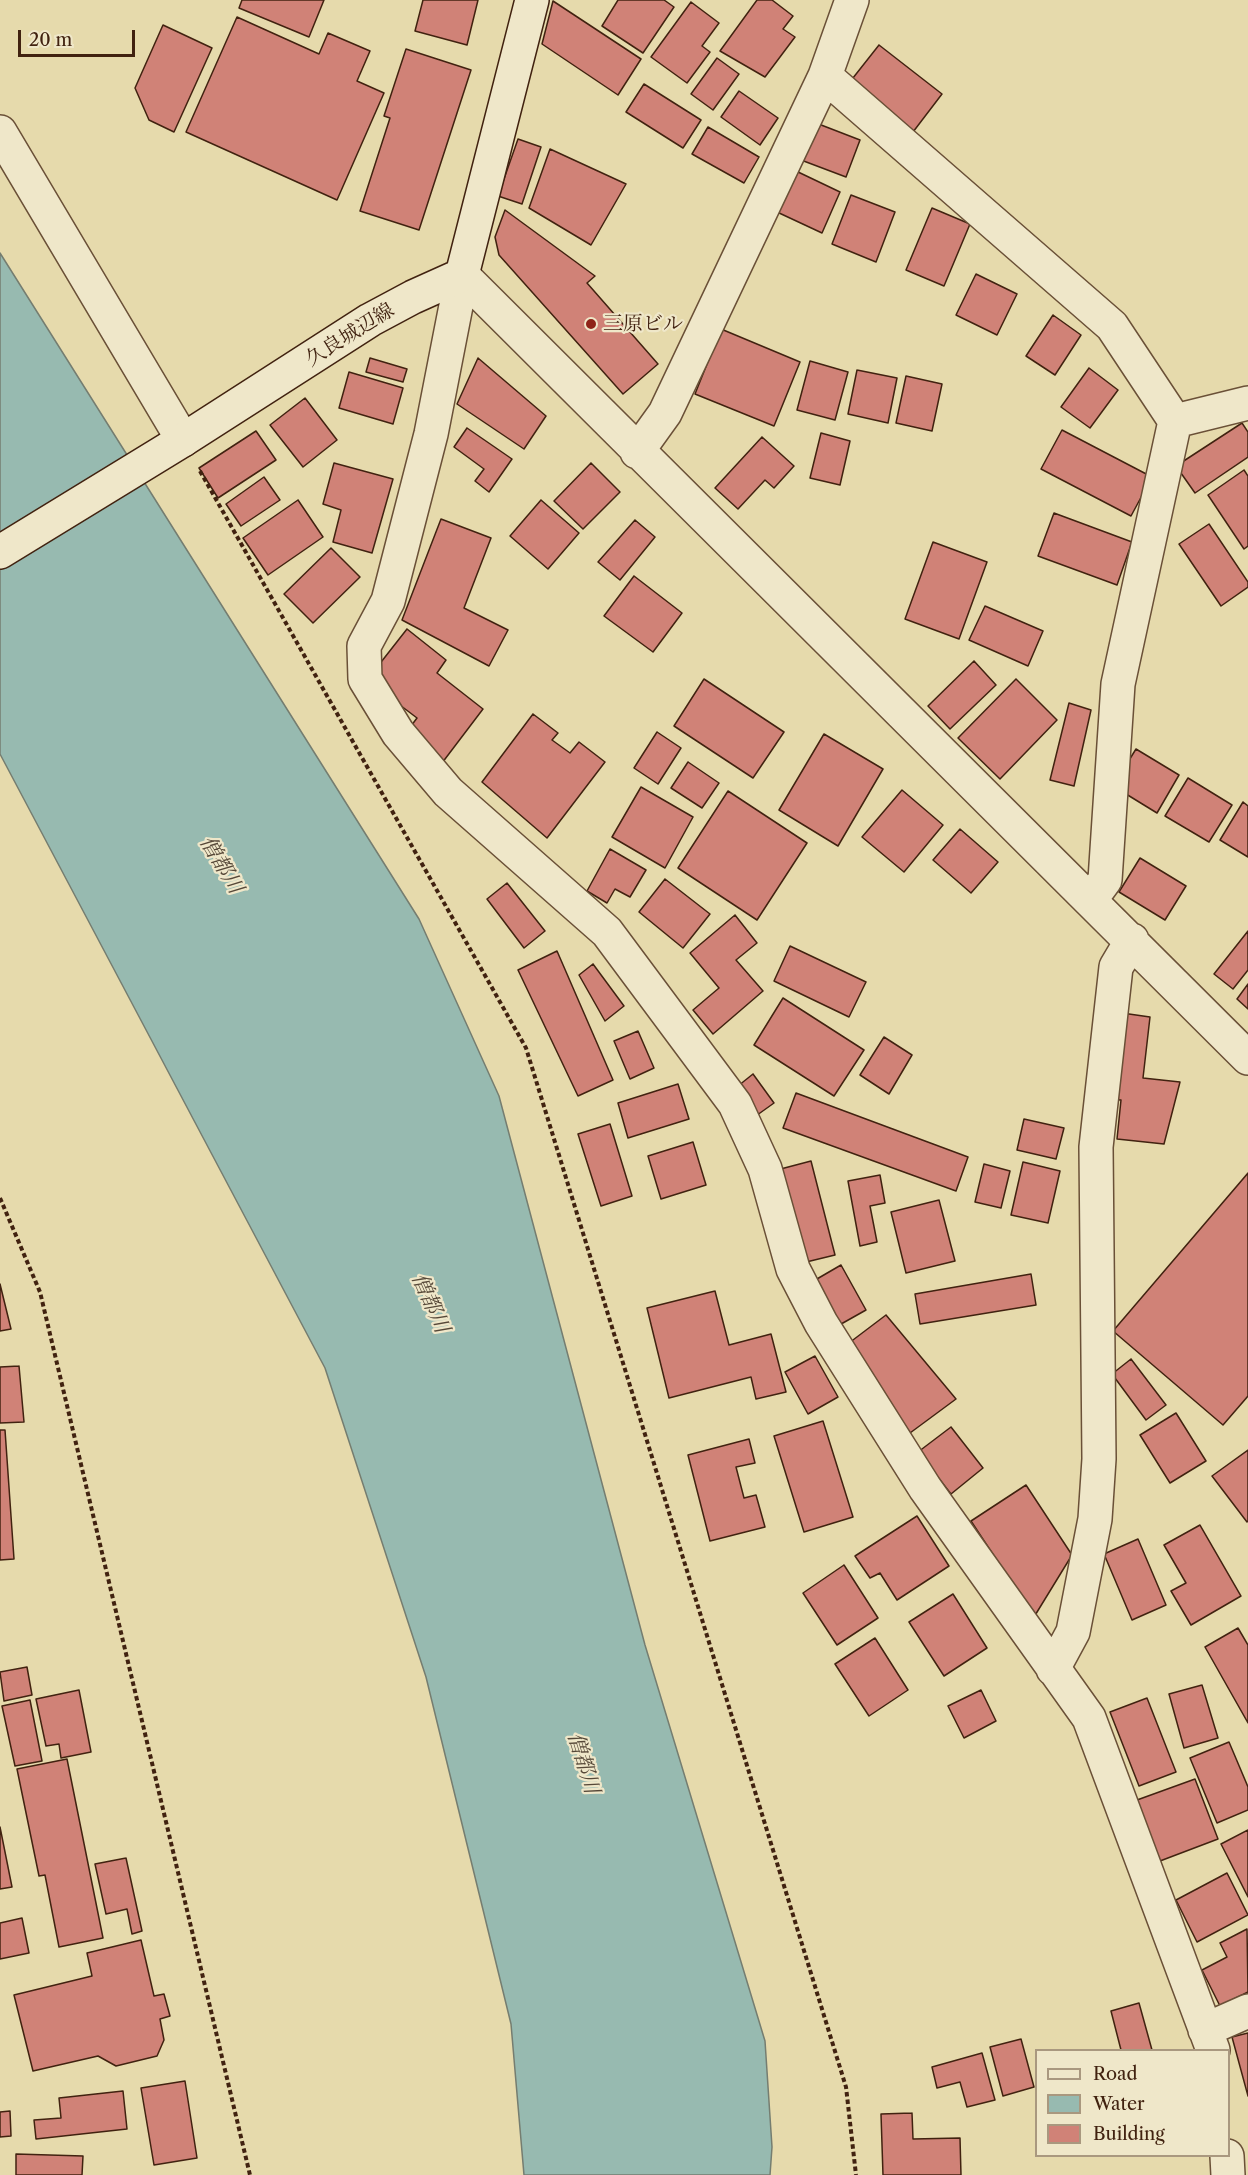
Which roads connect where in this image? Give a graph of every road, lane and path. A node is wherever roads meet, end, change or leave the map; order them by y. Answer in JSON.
{"nodes":[{"id":1,"x":532,"y":0,"type":"edge"},
{"id":2,"x":852,"y":0,"type":"edge"},
{"id":3,"x":825,"y":76,"type":"junction"},
{"id":4,"x":0,"y":132,"type":"edge"},
{"id":5,"x":462,"y":275,"type":"junction"},
{"id":6,"x":1248,"y":402,"type":"edge"},
{"id":7,"x":1175,"y":421,"type":"junction"},
{"id":8,"x":173,"y":446,"type":"junction"},
{"id":9,"x":637,"y":452,"type":"junction"},
{"id":10,"x":0,"y":552,"type":"edge"},
{"id":11,"x":1091,"y":899,"type":"junction"},
{"id":12,"x":1132,"y":940,"type":"junction"},
{"id":13,"x":1248,"y":1058,"type":"edge"},
{"id":14,"x":0,"y":1198,"type":"edge"},
{"id":15,"x":1053,"y":1669,"type":"junction"},
{"id":16,"x":1248,"y":2011,"type":"edge"},
{"id":17,"x":1209,"y":2040,"type":"edge"},
{"id":18,"x":1227,"y":2157,"type":"edge"},
{"id":19,"x":250,"y":2175,"type":"edge"},
{"id":20,"x":856,"y":2175,"type":"edge"},
{"id":21,"x":1228,"y":2175,"type":"edge"}],
"edges":[{"from":1,"to":5,"type":"street"},
{"from":2,"to":3,"type":"street"},
{"from":3,"to":7,"type":"street"},
{"from":3,"to":9,"type":"street"},
{"from":4,"to":8,"type":"street"},
{"from":5,"to":8,"type":"street","name":"久良城辺線"},
{"from":5,"to":9,"type":"street"},
{"from":5,"to":15,"type":"street"},
{"from":6,"to":7,"type":"street"},
{"from":7,"to":11,"type":"street"},
{"from":8,"to":10,"type":"street","name":"久良城辺線"},
{"from":8,"to":20,"type":"path"},
{"from":9,"to":11,"type":"street"},
{"from":11,"to":12,"type":"street"},
{"from":12,"to":13,"type":"street"},
{"from":12,"to":15,"type":"street"},
{"from":14,"to":19,"type":"path"},
{"from":15,"to":17,"type":"street"},
{"from":16,"to":17,"type":"street"},
{"from":18,"to":21,"type":"street"}]}
